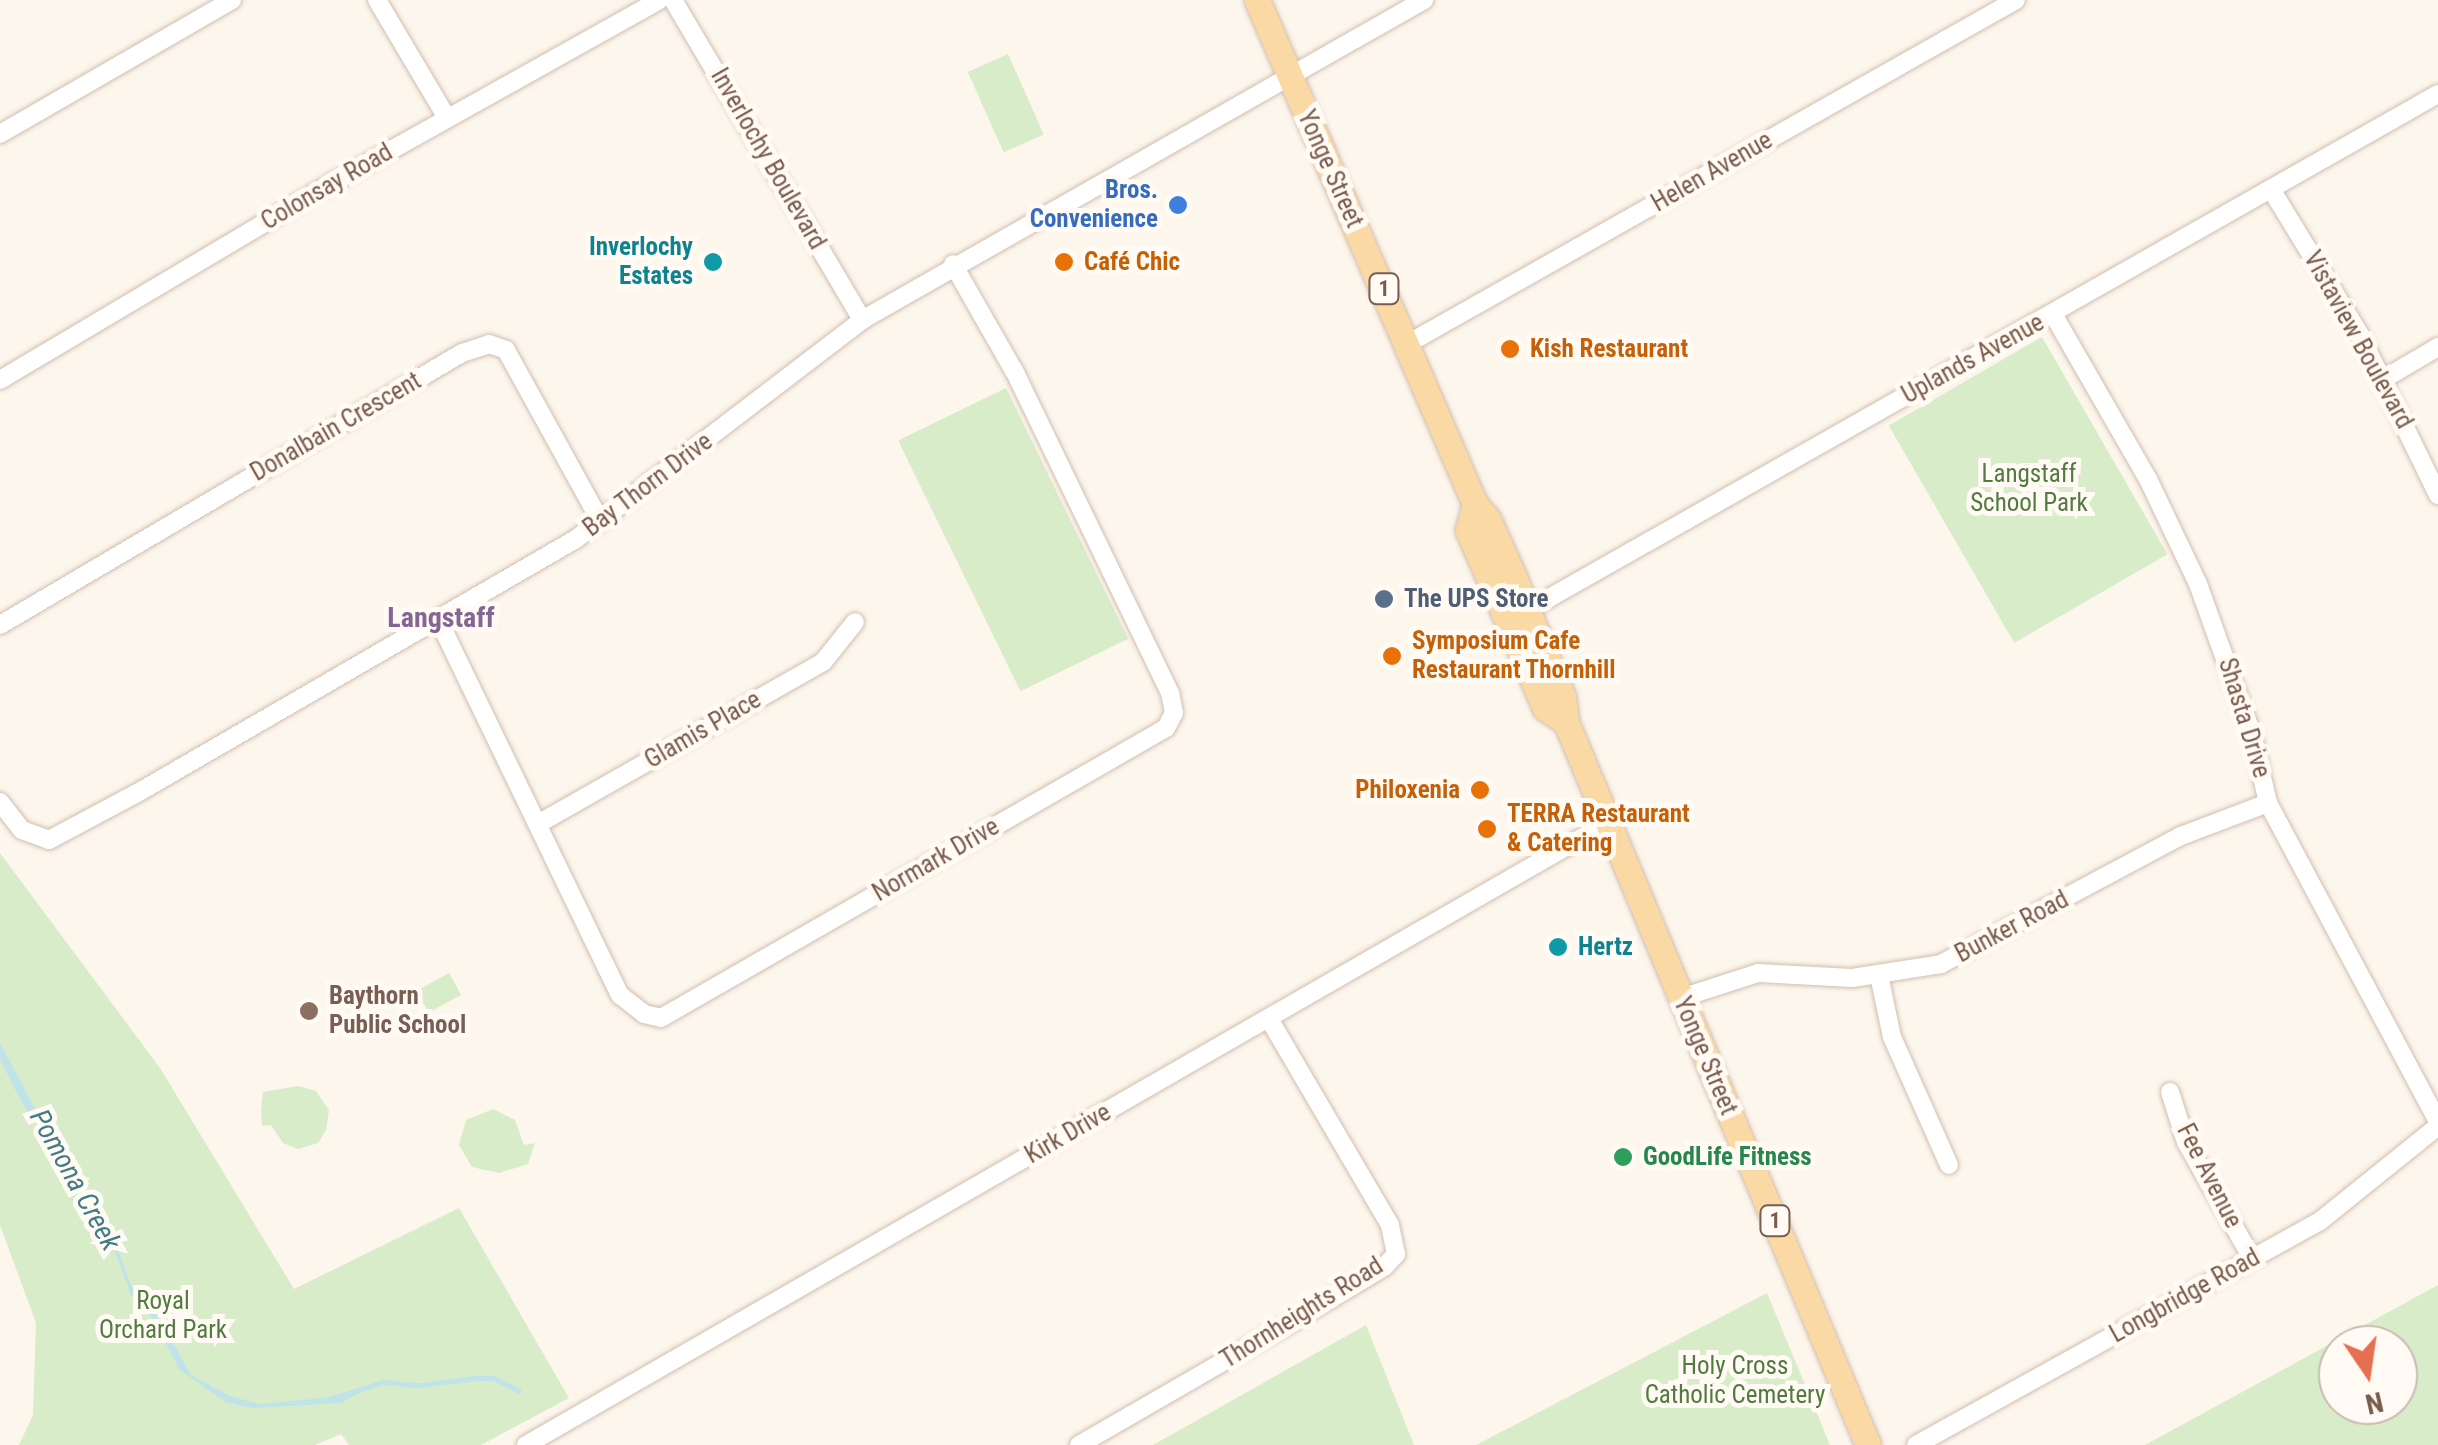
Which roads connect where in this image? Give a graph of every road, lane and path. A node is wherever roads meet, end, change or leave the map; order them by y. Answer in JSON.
{"nodes":[{"id":1,"x":232,"y":0,"type":"edge"},
{"id":2,"x":378,"y":0,"type":"edge"},
{"id":3,"x":659,"y":0,"type":"edge"},
{"id":4,"x":673,"y":0,"type":"edge"},
{"id":5,"x":1257,"y":0,"type":"edge"},
{"id":6,"x":1424,"y":0,"type":"edge"},
{"id":7,"x":2016,"y":0,"type":"edge"},
{"id":8,"x":1288,"y":76,"type":"junction"},
{"id":9,"x":2438,"y":94,"type":"edge"},
{"id":10,"x":447,"y":118,"type":"junction"},
{"id":11,"x":0,"y":134,"type":"edge"},
{"id":12,"x":2272,"y":188,"type":"junction"},
{"id":13,"x":953,"y":264,"type":"junction"},
{"id":14,"x":2053,"y":314,"type":"junction"},
{"id":15,"x":862,"y":320,"type":"junction"},
{"id":16,"x":1408,"y":343,"type":"junction"},
{"id":17,"x":2438,"y":347,"type":"edge"},
{"id":18,"x":0,"y":380,"type":"edge"},
{"id":19,"x":2382,"y":380,"type":"junction"},
{"id":20,"x":2438,"y":496,"type":"edge"},
{"id":21,"x":601,"y":522,"type":"junction"},
{"id":22,"x":1517,"y":616,"type":"junction"},
{"id":23,"x":438,"y":619,"type":"junction"},
{"id":24,"x":855,"y":622,"type":"dead end"},
{"id":25,"x":0,"y":624,"type":"edge"},
{"id":26,"x":0,"y":802,"type":"edge"},
{"id":27,"x":2268,"y":803,"type":"junction"},
{"id":28,"x":1609,"y":822,"type":"junction"},
{"id":29,"x":538,"y":824,"type":"junction"},
{"id":30,"x":1878,"y":975,"type":"junction"},
{"id":31,"x":1681,"y":998,"type":"junction"},
{"id":32,"x":1269,"y":1019,"type":"junction"},
{"id":33,"x":2170,"y":1092,"type":"dead end"},
{"id":34,"x":2438,"y":1124,"type":"edge"},
{"id":35,"x":1949,"y":1165,"type":"dead end"},
{"id":36,"x":2252,"y":1258,"type":"junction"},
{"id":37,"x":526,"y":1445,"type":"edge"},
{"id":38,"x":1079,"y":1445,"type":"edge"},
{"id":39,"x":1868,"y":1445,"type":"edge"},
{"id":40,"x":1916,"y":1445,"type":"edge"}],
"edges":[{"from":1,"to":11,"type":"street"},
{"from":2,"to":10,"type":"street"},
{"from":3,"to":10,"type":"street","name":"Colonsay Road"},
{"from":4,"to":15,"type":"street","name":"Inverlochy Boulevard"},
{"from":5,"to":8,"type":"main road","name":"Yonge Street","number":"1"},
{"from":6,"to":8,"type":"street","name":"Bay Thorn Drive"},
{"from":7,"to":16,"type":"street","name":"Helen Avenue"},
{"from":8,"to":13,"type":"street","name":"Bay Thorn Drive"},
{"from":8,"to":16,"type":"main road","name":"Yonge Street","number":"1"},
{"from":9,"to":12,"type":"street","name":"Uplands Avenue"},
{"from":10,"to":18,"type":"street","name":"Colonsay Road"},
{"from":12,"to":14,"type":"street","name":"Uplands Avenue"},
{"from":12,"to":19,"type":"street","name":"Vistaview Boulevard"},
{"from":13,"to":15,"type":"street","name":"Bay Thorn Drive"},
{"from":13,"to":29,"type":"street","name":"Normark Drive"},
{"from":14,"to":22,"type":"street","name":"Uplands Avenue"},
{"from":14,"to":27,"type":"street","name":"Shasta Drive"},
{"from":15,"to":21,"type":"street","name":"Bay Thorn Drive"},
{"from":16,"to":22,"type":"main road","name":"Yonge Street","number":"1"},
{"from":17,"to":19,"type":"street"},
{"from":19,"to":20,"type":"street","name":"Vistaview Boulevard"},
{"from":21,"to":23,"type":"street","name":"Bay Thorn Drive"},
{"from":21,"to":25,"type":"street","name":"Donalbain Crescent"},
{"from":22,"to":28,"type":"main road","name":"Yonge Street","number":"1"},
{"from":23,"to":26,"type":"street","name":"Bay Thorn Drive"},
{"from":23,"to":29,"type":"street","name":"Normark Drive"},
{"from":24,"to":29,"type":"street","name":"Glamis Place"},
{"from":27,"to":30,"type":"street","name":"Bunker Road"},
{"from":27,"to":34,"type":"street","name":"Shasta Drive"},
{"from":28,"to":31,"type":"main road","name":"Yonge Street","number":"1"},
{"from":28,"to":32,"type":"street","name":"Kirk Drive"},
{"from":30,"to":31,"type":"street","name":"Bunker Road"},
{"from":30,"to":35,"type":"street"},
{"from":31,"to":39,"type":"main road","name":"Yonge Street","number":"1"},
{"from":32,"to":37,"type":"street","name":"Kirk Drive"},
{"from":32,"to":38,"type":"street","name":"Thornheights Road"},
{"from":33,"to":36,"type":"street","name":"Fee Avenue"},
{"from":34,"to":36,"type":"street","name":"Longbridge Road"},
{"from":36,"to":40,"type":"street","name":"Longbridge Road"}]}
